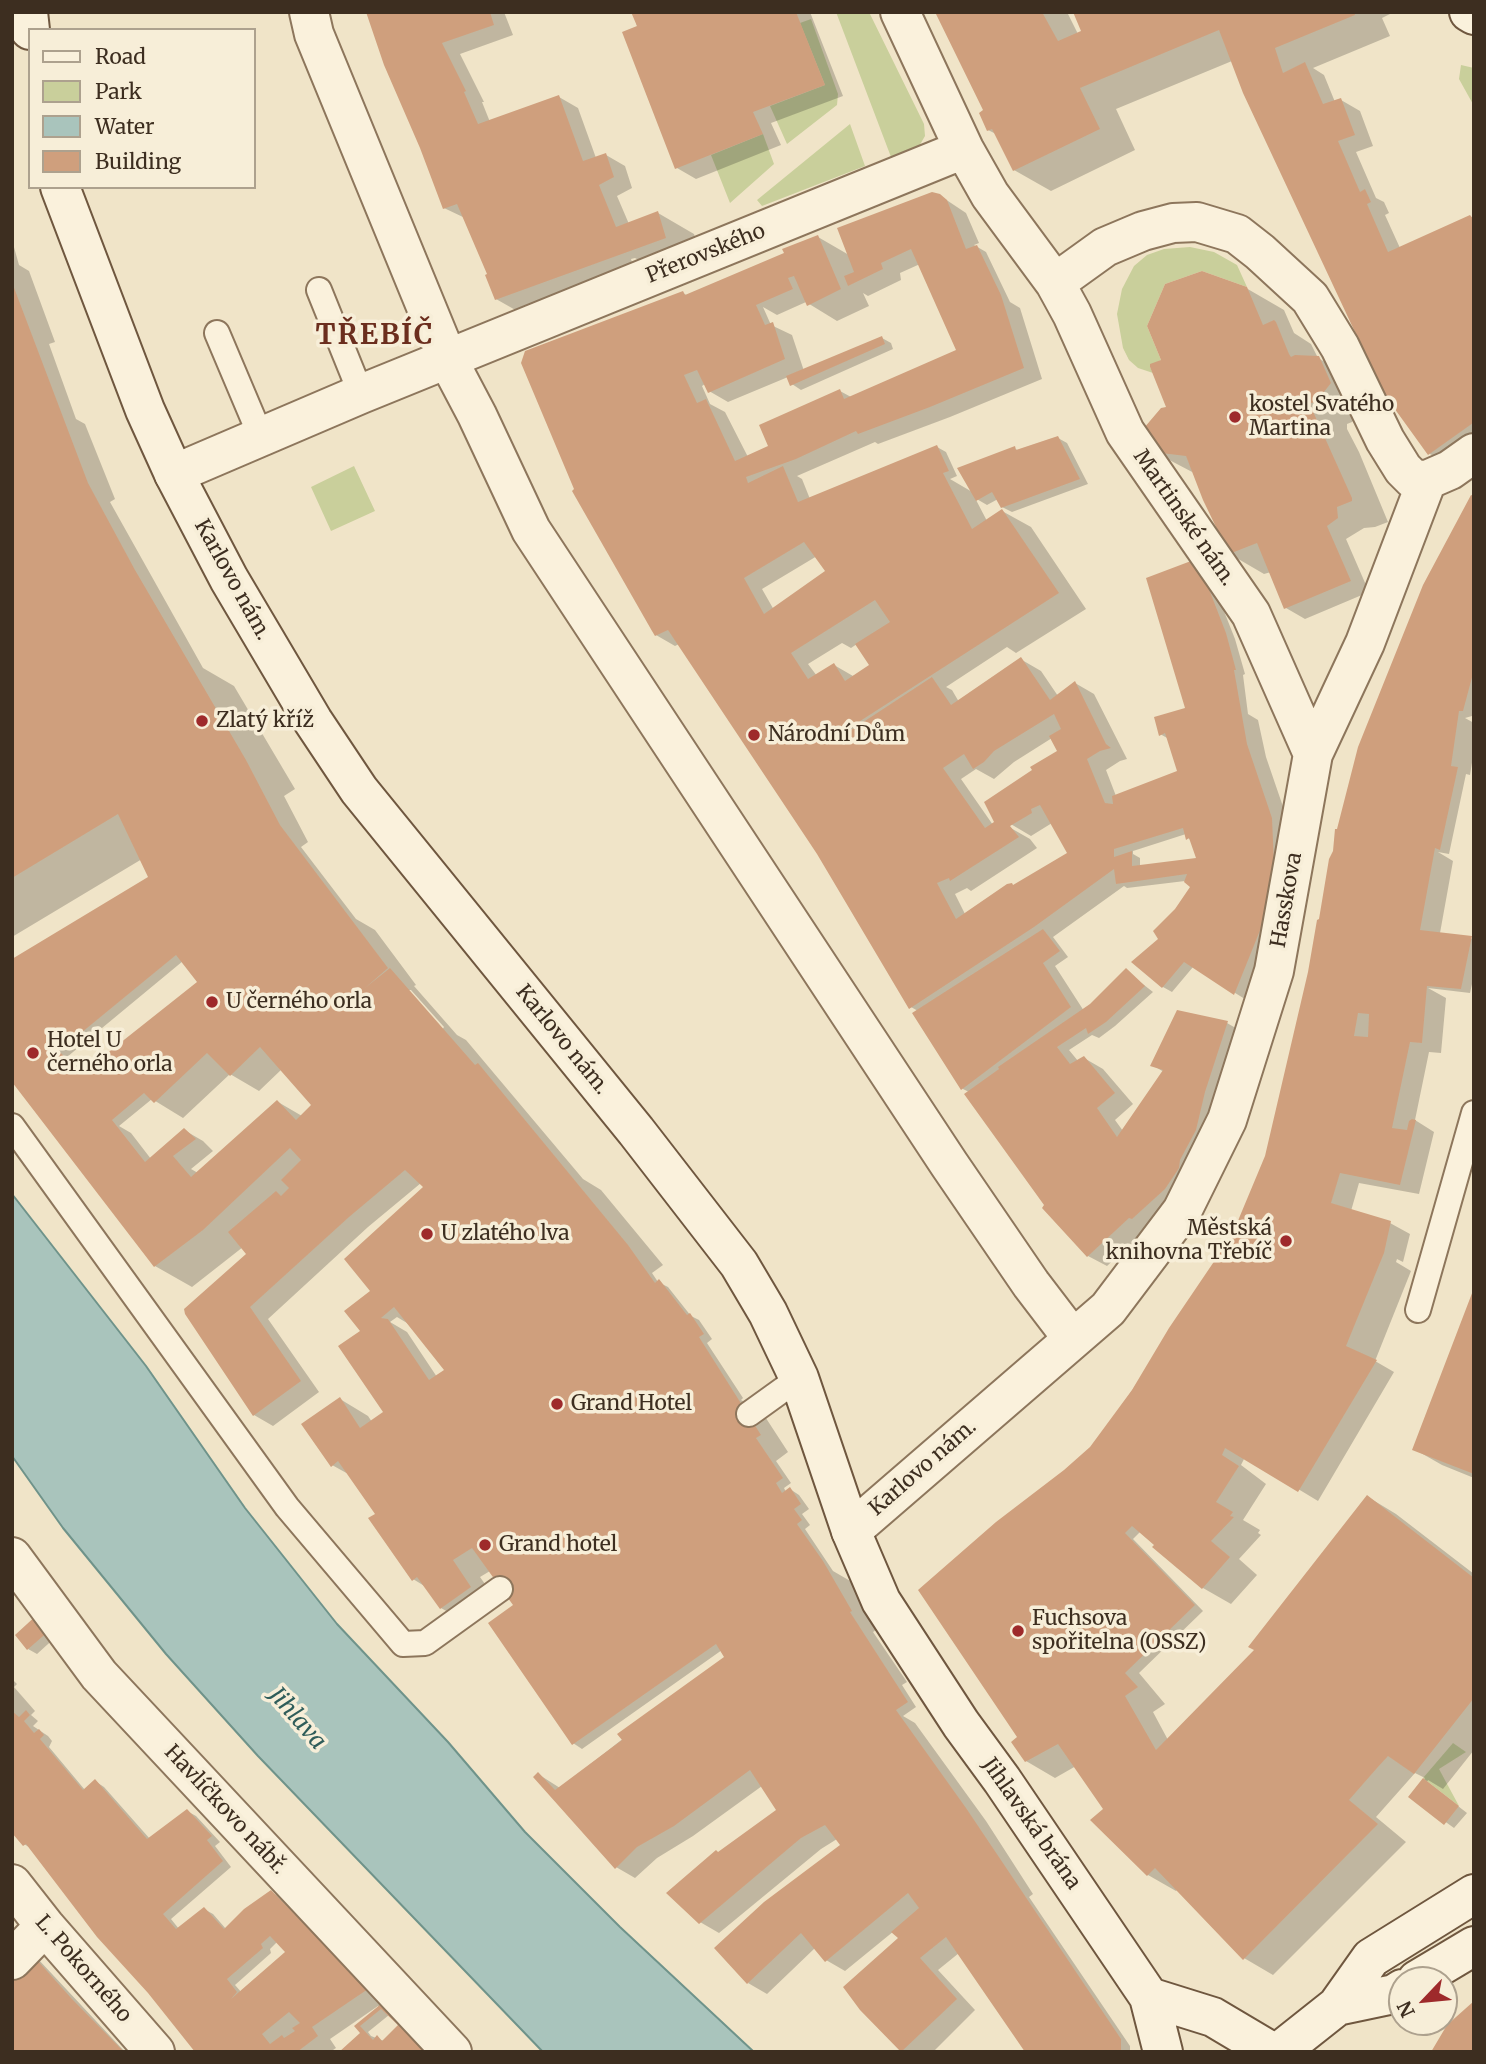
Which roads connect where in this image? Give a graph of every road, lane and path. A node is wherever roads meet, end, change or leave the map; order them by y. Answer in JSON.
{"nodes":[{"id":1,"x":309,"y":12,"type":"edge"},
{"id":2,"x":900,"y":12,"type":"edge"},
{"id":3,"x":1469,"y":12,"type":"edge"},
{"id":4,"x":1474,"y":15,"type":"edge"},
{"id":5,"x":964,"y":149,"type":"junction"},
{"id":6,"x":61,"y":189,"type":"edge"},
{"id":7,"x":1055,"y":283,"type":"junction"},
{"id":8,"x":319,"y":290,"type":"dead end"},
{"id":9,"x":217,"y":333,"type":"dead end"},
{"id":10,"x":448,"y":360,"type":"junction"},
{"id":11,"x":361,"y":394,"type":"junction"},
{"id":12,"x":261,"y":438,"type":"junction"},
{"id":13,"x":1474,"y":453,"type":"edge"},
{"id":14,"x":174,"y":474,"type":"junction"},
{"id":15,"x":1427,"y":480,"type":"junction"},
{"id":16,"x":1313,"y":754,"type":"junction"},
{"id":17,"x":1474,"y":1113,"type":"edge"},
{"id":18,"x":12,"y":1126,"type":"edge"},
{"id":19,"x":1418,"y":1310,"type":"dead end"},
{"id":20,"x":1073,"y":1339,"type":"junction"},
{"id":21,"x":799,"y":1378,"type":"junction"},
{"id":22,"x":749,"y":1414,"type":"dead end"},
{"id":23,"x":851,"y":1531,"type":"junction"},
{"id":24,"x":12,"y":1557,"type":"edge"},
{"id":25,"x":500,"y":1589,"type":"dead end"},
{"id":26,"x":12,"y":1884,"type":"edge"},
{"id":27,"x":1474,"y":1894,"type":"edge"},
{"id":28,"x":45,"y":1926,"type":"junction"},
{"id":29,"x":1474,"y":1946,"type":"edge"},
{"id":30,"x":12,"y":1960,"type":"edge"},
{"id":31,"x":1440,"y":1966,"type":"edge"},
{"id":32,"x":1388,"y":1995,"type":"edge"},
{"id":33,"x":1149,"y":1997,"type":"junction"},
{"id":34,"x":1336,"y":2006,"type":"junction"},
{"id":35,"x":155,"y":2052,"type":"edge"},
{"id":36,"x":452,"y":2052,"type":"edge"},
{"id":37,"x":1163,"y":2052,"type":"edge"},
{"id":38,"x":1272,"y":2052,"type":"edge"},
{"id":39,"x":1279,"y":2052,"type":"edge"}],
"edges":[{"from":1,"to":10,"type":"street"},
{"from":2,"to":5,"type":"street","name":"Martinské nám."},
{"from":3,"to":4,"type":"street"},
{"from":5,"to":7,"type":"street","name":"Martinské nám."},
{"from":5,"to":10,"type":"street","name":"Přerovského"},
{"from":6,"to":14,"type":"street","name":"Karlovo nám."},
{"from":7,"to":15,"type":"street"},
{"from":7,"to":16,"type":"street","name":"Martinské nám."},
{"from":8,"to":11,"type":"lane"},
{"from":9,"to":12,"type":"lane"},
{"from":10,"to":11,"type":"street"},
{"from":10,"to":20,"type":"street"},
{"from":11,"to":12,"type":"street"},
{"from":12,"to":14,"type":"street"},
{"from":13,"to":15,"type":"street"},
{"from":14,"to":21,"type":"street","name":"Karlovo nám."},
{"from":15,"to":16,"type":"street","name":"Hasskova"},
{"from":16,"to":20,"type":"street","name":"Hasskova"},
{"from":17,"to":19,"type":"lane"},
{"from":18,"to":25,"type":"lane"},
{"from":20,"to":23,"type":"street","name":"Karlovo nám."},
{"from":21,"to":22,"type":"lane"},
{"from":21,"to":23,"type":"street","name":"Karlovo nám."},
{"from":23,"to":33,"type":"street","name":"Jihlavská brána"},
{"from":24,"to":36,"type":"street","name":"Havlíčkovo nábř."},
{"from":26,"to":28,"type":"street","name":"L. Pokorného"},
{"from":27,"to":34,"type":"street"},
{"from":28,"to":30,"type":"street"},
{"from":28,"to":35,"type":"street","name":"L. Pokorného"},
{"from":29,"to":31,"type":"street"},
{"from":32,"to":34,"type":"street"},
{"from":33,"to":37,"type":"street","name":"Jihlavská brána"},
{"from":33,"to":38,"type":"street"},
{"from":34,"to":39,"type":"street"}]}
